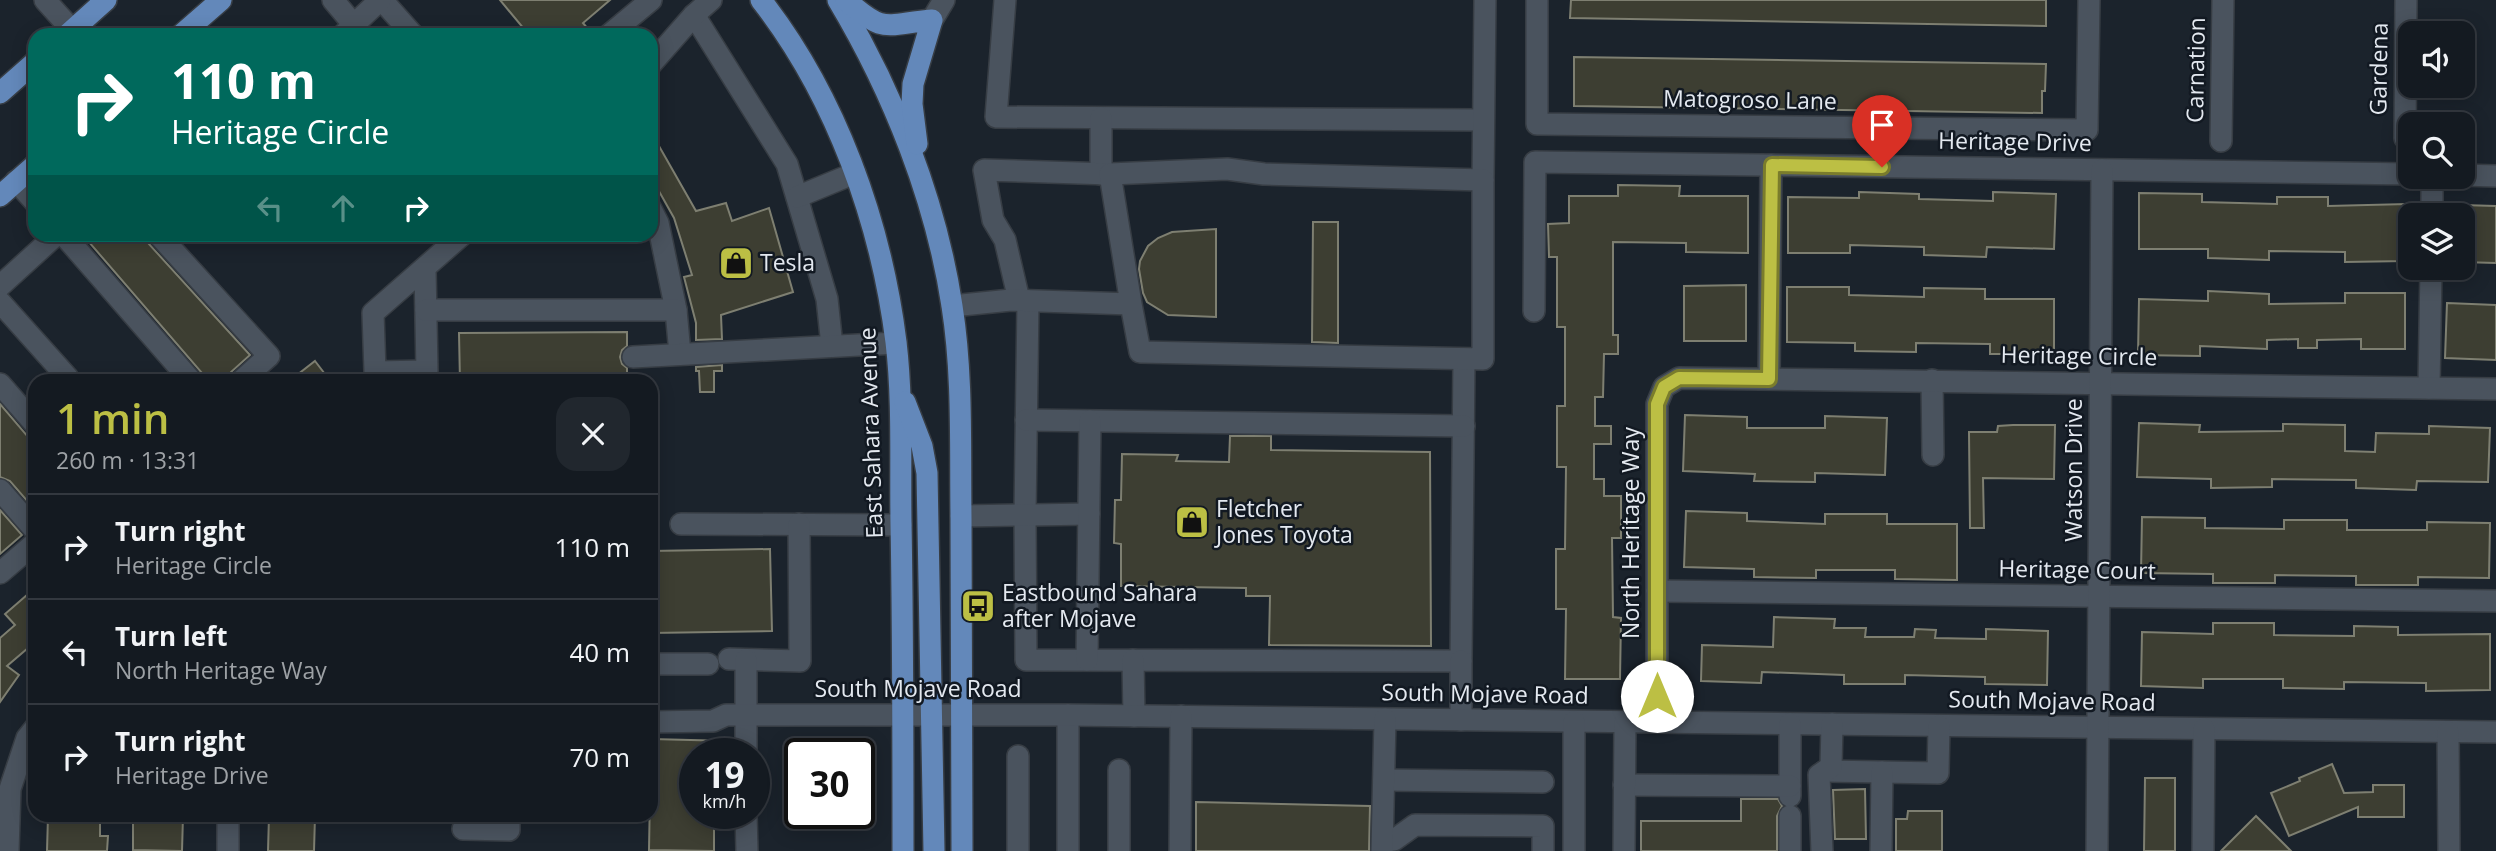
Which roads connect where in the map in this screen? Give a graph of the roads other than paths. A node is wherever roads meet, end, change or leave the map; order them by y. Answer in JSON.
{"nodes":[{"id":1,"x":45,"y":0,"type":"edge"},
{"id":2,"x":106,"y":0,"type":"edge"},
{"id":3,"x":221,"y":0,"type":"edge"},
{"id":4,"x":333,"y":0,"type":"edge"},
{"id":5,"x":381,"y":0,"type":"edge"},
{"id":6,"x":651,"y":0,"type":"edge"},
{"id":7,"x":711,"y":0,"type":"edge"},
{"id":8,"x":761,"y":0,"type":"edge"},
{"id":9,"x":838,"y":0,"type":"edge"},
{"id":10,"x":846,"y":0,"type":"edge"},
{"id":11,"x":944,"y":0,"type":"edge"},
{"id":12,"x":1005,"y":0,"type":"edge"},
{"id":13,"x":1485,"y":0,"type":"edge"},
{"id":14,"x":1537,"y":0,"type":"edge"},
{"id":15,"x":2089,"y":0,"type":"edge"},
{"id":16,"x":2223,"y":0,"type":"edge"},
{"id":17,"x":2406,"y":0,"type":"edge"},
{"id":18,"x":694,"y":15,"type":"junction"},
{"id":19,"x":932,"y":20,"type":"junction"},
{"id":20,"x":65,"y":28,"type":"edge"},
{"id":21,"x":75,"y":28,"type":"edge"},
{"id":22,"x":189,"y":28,"type":"edge"},
{"id":23,"x":348,"y":28,"type":"edge"},
{"id":24,"x":351,"y":28,"type":"edge"},
{"id":25,"x":407,"y":28,"type":"edge"},
{"id":26,"x":617,"y":28,"type":"edge"},
{"id":27,"x":658,"y":56,"type":"edge"},
{"id":28,"x":28,"y":68,"type":"edge"},
{"id":29,"x":0,"y":93,"type":"edge"},
{"id":30,"x":2405,"y":112,"type":"edge"},
{"id":31,"x":1101,"y":118,"type":"junction"},
{"id":32,"x":1483,"y":120,"type":"junction"},
{"id":33,"x":2221,"y":141,"type":"dead end"},
{"id":34,"x":1772,"y":165,"type":"junction"},
{"id":35,"x":2102,"y":170,"type":"junction"},
{"id":36,"x":28,"y":171,"type":"edge"},
{"id":37,"x":855,"y":173,"type":"junction"},
{"id":38,"x":1105,"y":174,"type":"junction"},
{"id":39,"x":2398,"y":174,"type":"edge"},
{"id":40,"x":2475,"y":175,"type":"edge"},
{"id":41,"x":2496,"y":176,"type":"edge"},
{"id":42,"x":1483,"y":180,"type":"junction"},
{"id":43,"x":16,"y":181,"type":"junction"},
{"id":44,"x":921,"y":181,"type":"junction"},
{"id":45,"x":28,"y":194,"type":"edge"},
{"id":46,"x":0,"y":196,"type":"edge"},
{"id":47,"x":797,"y":197,"type":"junction"},
{"id":48,"x":658,"y":223,"type":"edge"},
{"id":49,"x":48,"y":242,"type":"edge"},
{"id":50,"x":70,"y":242,"type":"edge"},
{"id":51,"x":165,"y":242,"type":"edge"},
{"id":52,"x":454,"y":242,"type":"edge"},
{"id":53,"x":425,"y":269,"type":"junction"},
{"id":54,"x":2431,"y":280,"type":"edge"},
{"id":55,"x":0,"y":286,"type":"edge"},
{"id":56,"x":1024,"y":301,"type":"junction"},
{"id":57,"x":0,"y":302,"type":"edge"},
{"id":58,"x":1132,"y":304,"type":"junction"},
{"id":59,"x":952,"y":306,"type":"junction"},
{"id":60,"x":426,"y":310,"type":"junction"},
{"id":61,"x":677,"y":310,"type":"junction"},
{"id":62,"x":1534,"y":311,"type":"dead end"},
{"id":63,"x":896,"y":343,"type":"junction"},
{"id":64,"x":832,"y":346,"type":"junction"},
{"id":65,"x":680,"y":354,"type":"junction"},
{"id":66,"x":633,"y":356,"type":"dead end"},
{"id":67,"x":1464,"y":359,"type":"junction"},
{"id":68,"x":64,"y":374,"type":"edge"},
{"id":69,"x":185,"y":374,"type":"edge"},
{"id":70,"x":249,"y":374,"type":"edge"},
{"id":71,"x":1769,"y":379,"type":"junction"},
{"id":72,"x":1932,"y":380,"type":"junction"},
{"id":73,"x":2101,"y":382,"type":"junction"},
{"id":74,"x":0,"y":384,"type":"edge"},
{"id":75,"x":900,"y":387,"type":"junction"},
{"id":76,"x":1664,"y":387,"type":"joint"},
{"id":77,"x":2429,"y":388,"type":"junction"},
{"id":78,"x":2496,"y":388,"type":"edge"},
{"id":79,"x":28,"y":416,"type":"edge"},
{"id":80,"x":1026,"y":420,"type":"junction"},
{"id":81,"x":1090,"y":421,"type":"junction"},
{"id":82,"x":1464,"y":426,"type":"junction"},
{"id":83,"x":1933,"y":455,"type":"dead end"},
{"id":84,"x":0,"y":490,"type":"edge"},
{"id":85,"x":1089,"y":514,"type":"junction"},
{"id":86,"x":1025,"y":515,"type":"junction"},
{"id":87,"x":961,"y":516,"type":"junction"},
{"id":88,"x":28,"y":522,"type":"edge"},
{"id":89,"x":681,"y":524,"type":"dead end"},
{"id":90,"x":799,"y":524,"type":"junction"},
{"id":91,"x":901,"y":525,"type":"junction"},
{"id":92,"x":28,"y":549,"type":"edge"},
{"id":93,"x":0,"y":573,"type":"edge"},
{"id":94,"x":1657,"y":591,"type":"junction"},
{"id":95,"x":2099,"y":596,"type":"junction"},
{"id":96,"x":2496,"y":601,"type":"edge"},
{"id":97,"x":1087,"y":660,"type":"junction"},
{"id":98,"x":1133,"y":660,"type":"junction"},
{"id":99,"x":728,"y":661,"type":"junction"},
{"id":100,"x":1461,"y":661,"type":"junction"},
{"id":101,"x":658,"y":664,"type":"edge"},
{"id":102,"x":736,"y":715,"type":"junction"},
{"id":103,"x":903,"y":715,"type":"junction"},
{"id":104,"x":931,"y":715,"type":"junction"},
{"id":105,"x":962,"y":715,"type":"junction"},
{"id":106,"x":1068,"y":715,"type":"junction"},
{"id":107,"x":1135,"y":716,"type":"junction"},
{"id":108,"x":1181,"y":716,"type":"junction"},
{"id":109,"x":1385,"y":719,"type":"junction"},
{"id":110,"x":1461,"y":720,"type":"junction"},
{"id":111,"x":658,"y":722,"type":"edge"},
{"id":112,"x":1574,"y":722,"type":"junction"},
{"id":113,"x":1625,"y":722,"type":"junction"},
{"id":114,"x":1657,"y":722,"type":"junction"},
{"id":115,"x":1790,"y":724,"type":"junction"},
{"id":116,"x":1832,"y":724,"type":"junction"},
{"id":117,"x":1939,"y":726,"type":"junction"},
{"id":118,"x":2098,"y":728,"type":"junction"},
{"id":119,"x":2204,"y":729,"type":"junction"},
{"id":120,"x":2448,"y":732,"type":"junction"},
{"id":121,"x":2496,"y":733,"type":"edge"},
{"id":122,"x":28,"y":737,"type":"edge"},
{"id":123,"x":742,"y":738,"type":"edge"},
{"id":124,"x":1018,"y":756,"type":"dead end"},
{"id":125,"x":1119,"y":769,"type":"dead end"},
{"id":126,"x":1825,"y":771,"type":"junction"},
{"id":127,"x":1882,"y":772,"type":"junction"},
{"id":128,"x":1384,"y":780,"type":"junction"},
{"id":129,"x":1543,"y":782,"type":"dead end"},
{"id":130,"x":1624,"y":785,"type":"junction"},
{"id":131,"x":1790,"y":799,"type":"junction"},
{"id":132,"x":228,"y":822,"type":"edge"},
{"id":133,"x":463,"y":822,"type":"edge"},
{"id":134,"x":509,"y":822,"type":"edge"},
{"id":135,"x":746,"y":829,"type":"edge"},
{"id":136,"x":1382,"y":846,"type":"edge"},
{"id":137,"x":8,"y":851,"type":"edge"},
{"id":138,"x":228,"y":851,"type":"edge"},
{"id":139,"x":463,"y":851,"type":"edge"},
{"id":140,"x":747,"y":851,"type":"edge"},
{"id":141,"x":903,"y":851,"type":"edge"},
{"id":142,"x":934,"y":851,"type":"edge"},
{"id":143,"x":962,"y":851,"type":"edge"},
{"id":144,"x":1018,"y":851,"type":"edge"},
{"id":145,"x":1068,"y":851,"type":"edge"},
{"id":146,"x":1118,"y":851,"type":"edge"},
{"id":147,"x":1180,"y":851,"type":"edge"},
{"id":148,"x":1543,"y":851,"type":"edge"},
{"id":149,"x":1574,"y":851,"type":"edge"},
{"id":150,"x":1624,"y":851,"type":"edge"},
{"id":151,"x":1790,"y":851,"type":"edge"},
{"id":152,"x":1822,"y":851,"type":"edge"},
{"id":153,"x":1881,"y":851,"type":"edge"},
{"id":154,"x":2097,"y":851,"type":"edge"},
{"id":155,"x":2203,"y":851,"type":"edge"},
{"id":156,"x":2449,"y":851,"type":"edge"}],
"edges":[{"from":1,"to":20,"type":"street"},
{"from":2,"to":21,"type":"main road"},
{"from":3,"to":22,"type":"main road"},
{"from":4,"to":23,"type":"street"},
{"from":5,"to":24,"type":"street"},
{"from":5,"to":25,"type":"street"},
{"from":6,"to":26,"type":"street"},
{"from":7,"to":18,"type":"street"},
{"from":8,"to":37,"type":"main road","name":"East Sahara Avenue"},
{"from":9,"to":44,"type":"main road"},
{"from":10,"to":19,"type":"main road"},
{"from":11,"to":19,"type":"street"},
{"from":12,"to":31,"type":"street"},
{"from":13,"to":32,"type":"street"},
{"from":14,"to":15,"type":"street","name":"Matogroso Lane"},
{"from":16,"to":33,"type":"street","name":"Carnation"},
{"from":17,"to":30,"type":"street","name":"Gardena"},
{"from":18,"to":27,"type":"street"},
{"from":18,"to":47,"type":"street"},
{"from":19,"to":44,"type":"main road"},
{"from":28,"to":29,"type":"main road"},
{"from":31,"to":32,"type":"street"},
{"from":31,"to":38,"type":"street"},
{"from":32,"to":42,"type":"street"},
{"from":34,"to":35,"type":"street","name":"Heritage Drive"},
{"from":34,"to":62,"type":"street","name":"Heritage Drive"},
{"from":34,"to":71,"type":"street"},
{"from":35,"to":39,"type":"street","name":"Heritage Drive"},
{"from":35,"to":73,"type":"street","name":"Watson Drive"},
{"from":36,"to":43,"type":"main road"},
{"from":37,"to":47,"type":"street"},
{"from":37,"to":63,"type":"main road","name":"East Sahara Avenue"},
{"from":38,"to":42,"type":"street"},
{"from":38,"to":56,"type":"street"},
{"from":38,"to":58,"type":"street"},
{"from":40,"to":41,"type":"street"},
{"from":42,"to":67,"type":"street"},
{"from":43,"to":45,"type":"street"},
{"from":43,"to":46,"type":"main road"},
{"from":44,"to":59,"type":"main road"},
{"from":47,"to":64,"type":"street"},
{"from":48,"to":61,"type":"street"},
{"from":49,"to":55,"type":"street"},
{"from":50,"to":69,"type":"street"},
{"from":51,"to":70,"type":"street"},
{"from":52,"to":53,"type":"street"},
{"from":53,"to":60,"type":"street"},
{"from":53,"to":60,"type":"street"},
{"from":54,"to":77,"type":"street"},
{"from":56,"to":58,"type":"street"},
{"from":56,"to":59,"type":"street"},
{"from":56,"to":80,"type":"street"},
{"from":57,"to":68,"type":"street"},
{"from":58,"to":67,"type":"street"},
{"from":59,"to":87,"type":"main road"},
{"from":60,"to":61,"type":"street"},
{"from":61,"to":65,"type":"street"},
{"from":63,"to":64,"type":"street"},
{"from":63,"to":75,"type":"main road","name":"East Sahara Avenue"},
{"from":64,"to":65,"type":"street"},
{"from":65,"to":66,"type":"street"},
{"from":67,"to":82,"type":"street"},
{"from":71,"to":72,"type":"street","name":"Heritage Circle"},
{"from":71,"to":76,"type":"street","name":"Heritage Circle"},
{"from":72,"to":73,"type":"street","name":"Heritage Circle"},
{"from":72,"to":83,"type":"street"},
{"from":73,"to":77,"type":"street","name":"Heritage Circle"},
{"from":73,"to":95,"type":"street","name":"Watson Drive"},
{"from":74,"to":79,"type":"street"},
{"from":75,"to":91,"type":"main road","name":"East Sahara Avenue"},
{"from":75,"to":104,"type":"main road"},
{"from":76,"to":94,"type":"street","name":"North Heritage Way"},
{"from":77,"to":78,"type":"street","name":"Heritage Circle"},
{"from":80,"to":81,"type":"street"},
{"from":80,"to":86,"type":"street"},
{"from":81,"to":82,"type":"street"},
{"from":81,"to":85,"type":"street"},
{"from":82,"to":100,"type":"street"},
{"from":84,"to":88,"type":"street"},
{"from":85,"to":86,"type":"street"},
{"from":85,"to":97,"type":"street"},
{"from":86,"to":87,"type":"street"},
{"from":86,"to":97,"type":"street"},
{"from":87,"to":105,"type":"main road"},
{"from":89,"to":90,"type":"street"},
{"from":90,"to":91,"type":"street"},
{"from":90,"to":99,"type":"street"},
{"from":91,"to":103,"type":"main road","name":"East Sahara Avenue"},
{"from":92,"to":93,"type":"street"},
{"from":94,"to":95,"type":"street","name":"Heritage Court"},
{"from":94,"to":114,"type":"street","name":"North Heritage Way"},
{"from":95,"to":96,"type":"street","name":"Heritage Court"},
{"from":95,"to":118,"type":"street","name":"Watson Drive"},
{"from":97,"to":98,"type":"street"},
{"from":98,"to":100,"type":"street"},
{"from":98,"to":107,"type":"street"},
{"from":99,"to":101,"type":"street"},
{"from":99,"to":102,"type":"street"},
{"from":100,"to":110,"type":"street"},
{"from":102,"to":103,"type":"street","name":"South Mojave Road"},
{"from":102,"to":111,"type":"street","name":"South Mojave Road"},
{"from":102,"to":123,"type":"street"},
{"from":103,"to":104,"type":"street","name":"South Mojave Road"},
{"from":103,"to":141,"type":"main road","name":"East Sahara Avenue"},
{"from":104,"to":105,"type":"street","name":"South Mojave Road"},
{"from":104,"to":142,"type":"main road"},
{"from":105,"to":106,"type":"street","name":"South Mojave Road"},
{"from":105,"to":143,"type":"main road"},
{"from":106,"to":107,"type":"street","name":"South Mojave Road"},
{"from":106,"to":145,"type":"street"},
{"from":107,"to":108,"type":"street","name":"South Mojave Road"},
{"from":108,"to":109,"type":"street","name":"South Mojave Road"},
{"from":108,"to":147,"type":"street"},
{"from":109,"to":110,"type":"street","name":"South Mojave Road"},
{"from":109,"to":128,"type":"street"},
{"from":110,"to":112,"type":"street","name":"South Mojave Road"},
{"from":112,"to":113,"type":"street","name":"South Mojave Road"},
{"from":112,"to":149,"type":"street"},
{"from":113,"to":114,"type":"street","name":"South Mojave Road"},
{"from":113,"to":130,"type":"street"},
{"from":114,"to":115,"type":"street","name":"South Mojave Road"},
{"from":115,"to":116,"type":"street","name":"South Mojave Road"},
{"from":115,"to":131,"type":"street"},
{"from":116,"to":117,"type":"street","name":"South Mojave Road"},
{"from":116,"to":126,"type":"street"},
{"from":117,"to":118,"type":"street","name":"South Mojave Road"},
{"from":117,"to":127,"type":"street"},
{"from":118,"to":119,"type":"street","name":"South Mojave Road"},
{"from":118,"to":154,"type":"street","name":"Watson Drive"},
{"from":119,"to":120,"type":"street","name":"South Mojave Road"},
{"from":119,"to":155,"type":"street"},
{"from":120,"to":121,"type":"street","name":"South Mojave Road"},
{"from":120,"to":156,"type":"street"},
{"from":122,"to":137,"type":"street"},
{"from":124,"to":144,"type":"street"},
{"from":125,"to":146,"type":"street"},
{"from":126,"to":127,"type":"street"},
{"from":126,"to":152,"type":"street"},
{"from":127,"to":153,"type":"street"},
{"from":128,"to":129,"type":"street"},
{"from":128,"to":136,"type":"street"},
{"from":130,"to":131,"type":"street"},
{"from":130,"to":150,"type":"street"},
{"from":131,"to":151,"type":"street"},
{"from":132,"to":138,"type":"street"},
{"from":133,"to":134,"type":"street"},
{"from":133,"to":139,"type":"street"},
{"from":135,"to":140,"type":"street"},
{"from":136,"to":148,"type":"street"}]}
